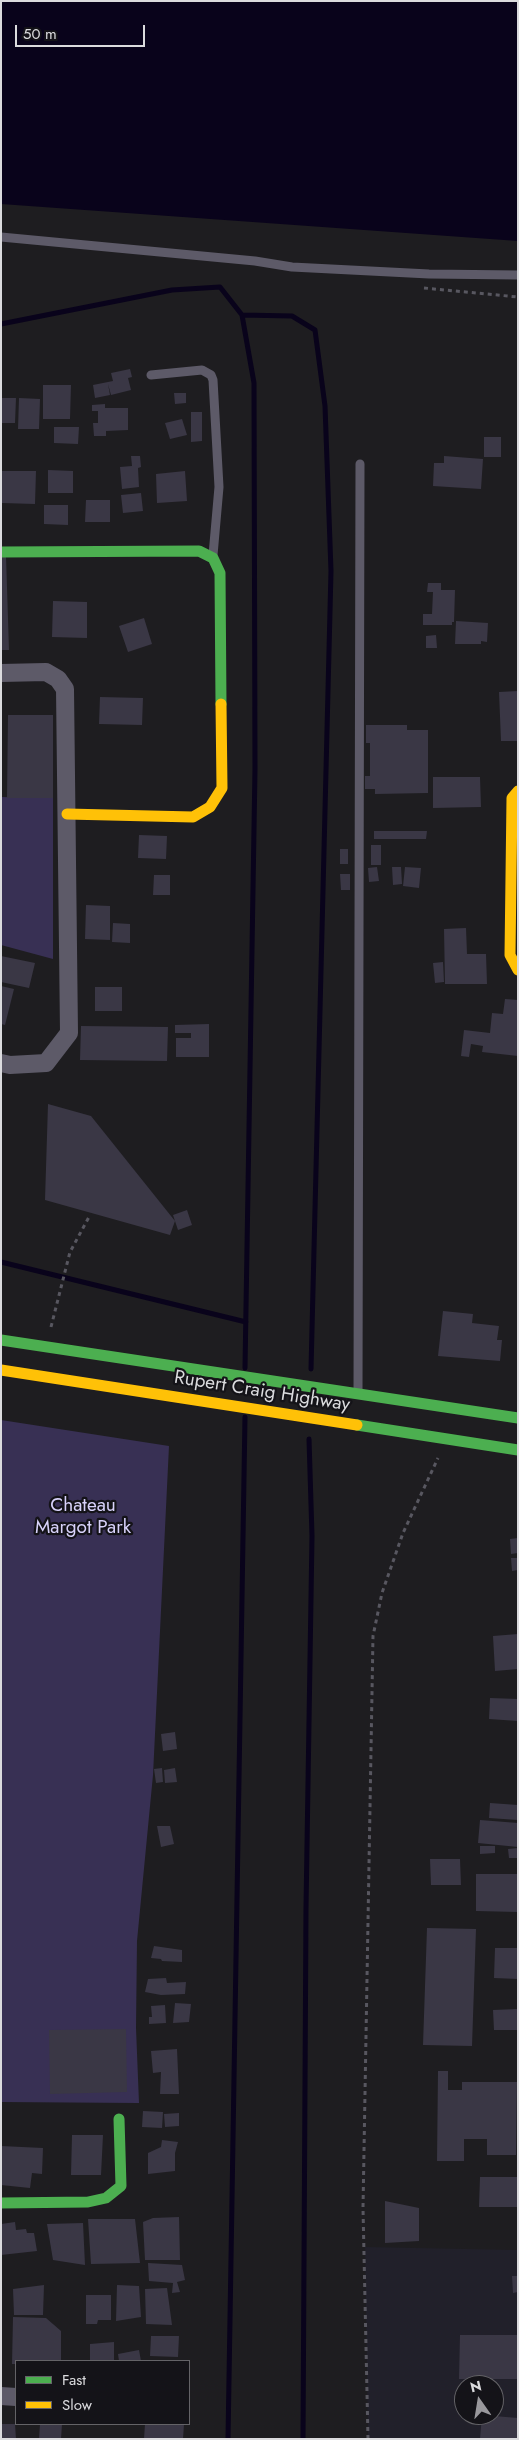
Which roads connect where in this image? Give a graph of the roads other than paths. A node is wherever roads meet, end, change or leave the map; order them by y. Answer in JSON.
{"nodes":[{"id":1,"x":1,"y":237,"type":"edge"},
{"id":2,"x":518,"y":275,"type":"edge"},
{"id":3,"x":151,"y":375,"type":"dead end"},
{"id":4,"x":360,"y":464,"type":"dead end"},
{"id":5,"x":1,"y":552,"type":"edge"},
{"id":6,"x":213,"y":558,"type":"junction"},
{"id":7,"x":1,"y":673,"type":"edge"},
{"id":8,"x":518,"y":791,"type":"edge"},
{"id":9,"x":67,"y":814,"type":"junction"},
{"id":10,"x":518,"y":970,"type":"edge"},
{"id":11,"x":1,"y":1063,"type":"edge"},
{"id":12,"x":1,"y":1340,"type":"edge"},
{"id":13,"x":1,"y":1370,"type":"edge"},
{"id":14,"x":358,"y":1394,"type":"junction"},
{"id":15,"x":518,"y":1418,"type":"edge"},
{"id":16,"x":518,"y":1450,"type":"edge"},
{"id":17,"x":119,"y":2119,"type":"dead end"},
{"id":18,"x":1,"y":2203,"type":"edge"},
{"id":19,"x":1,"y":2396,"type":"edge"},
{"id":20,"x":15,"y":2397,"type":"edge"}],
"edges":[{"from":1,"to":2,"type":"lane"},
{"from":3,"to":6,"type":"lane"},
{"from":4,"to":14,"type":"lane"},
{"from":5,"to":6,"type":"main road"},
{"from":6,"to":9,"type":"main road"},
{"from":7,"to":9,"type":"street"},
{"from":8,"to":10,"type":"main road"},
{"from":9,"to":11,"type":"street"},
{"from":12,"to":14,"type":"main road","name":"Rupert Craig Highway"},
{"from":13,"to":16,"type":"main road","name":"Rupert Craig Highway"},
{"from":14,"to":15,"type":"main road","name":"Rupert Craig Highway"},
{"from":17,"to":18,"type":"main road"},
{"from":19,"to":20,"type":"street"}]}
